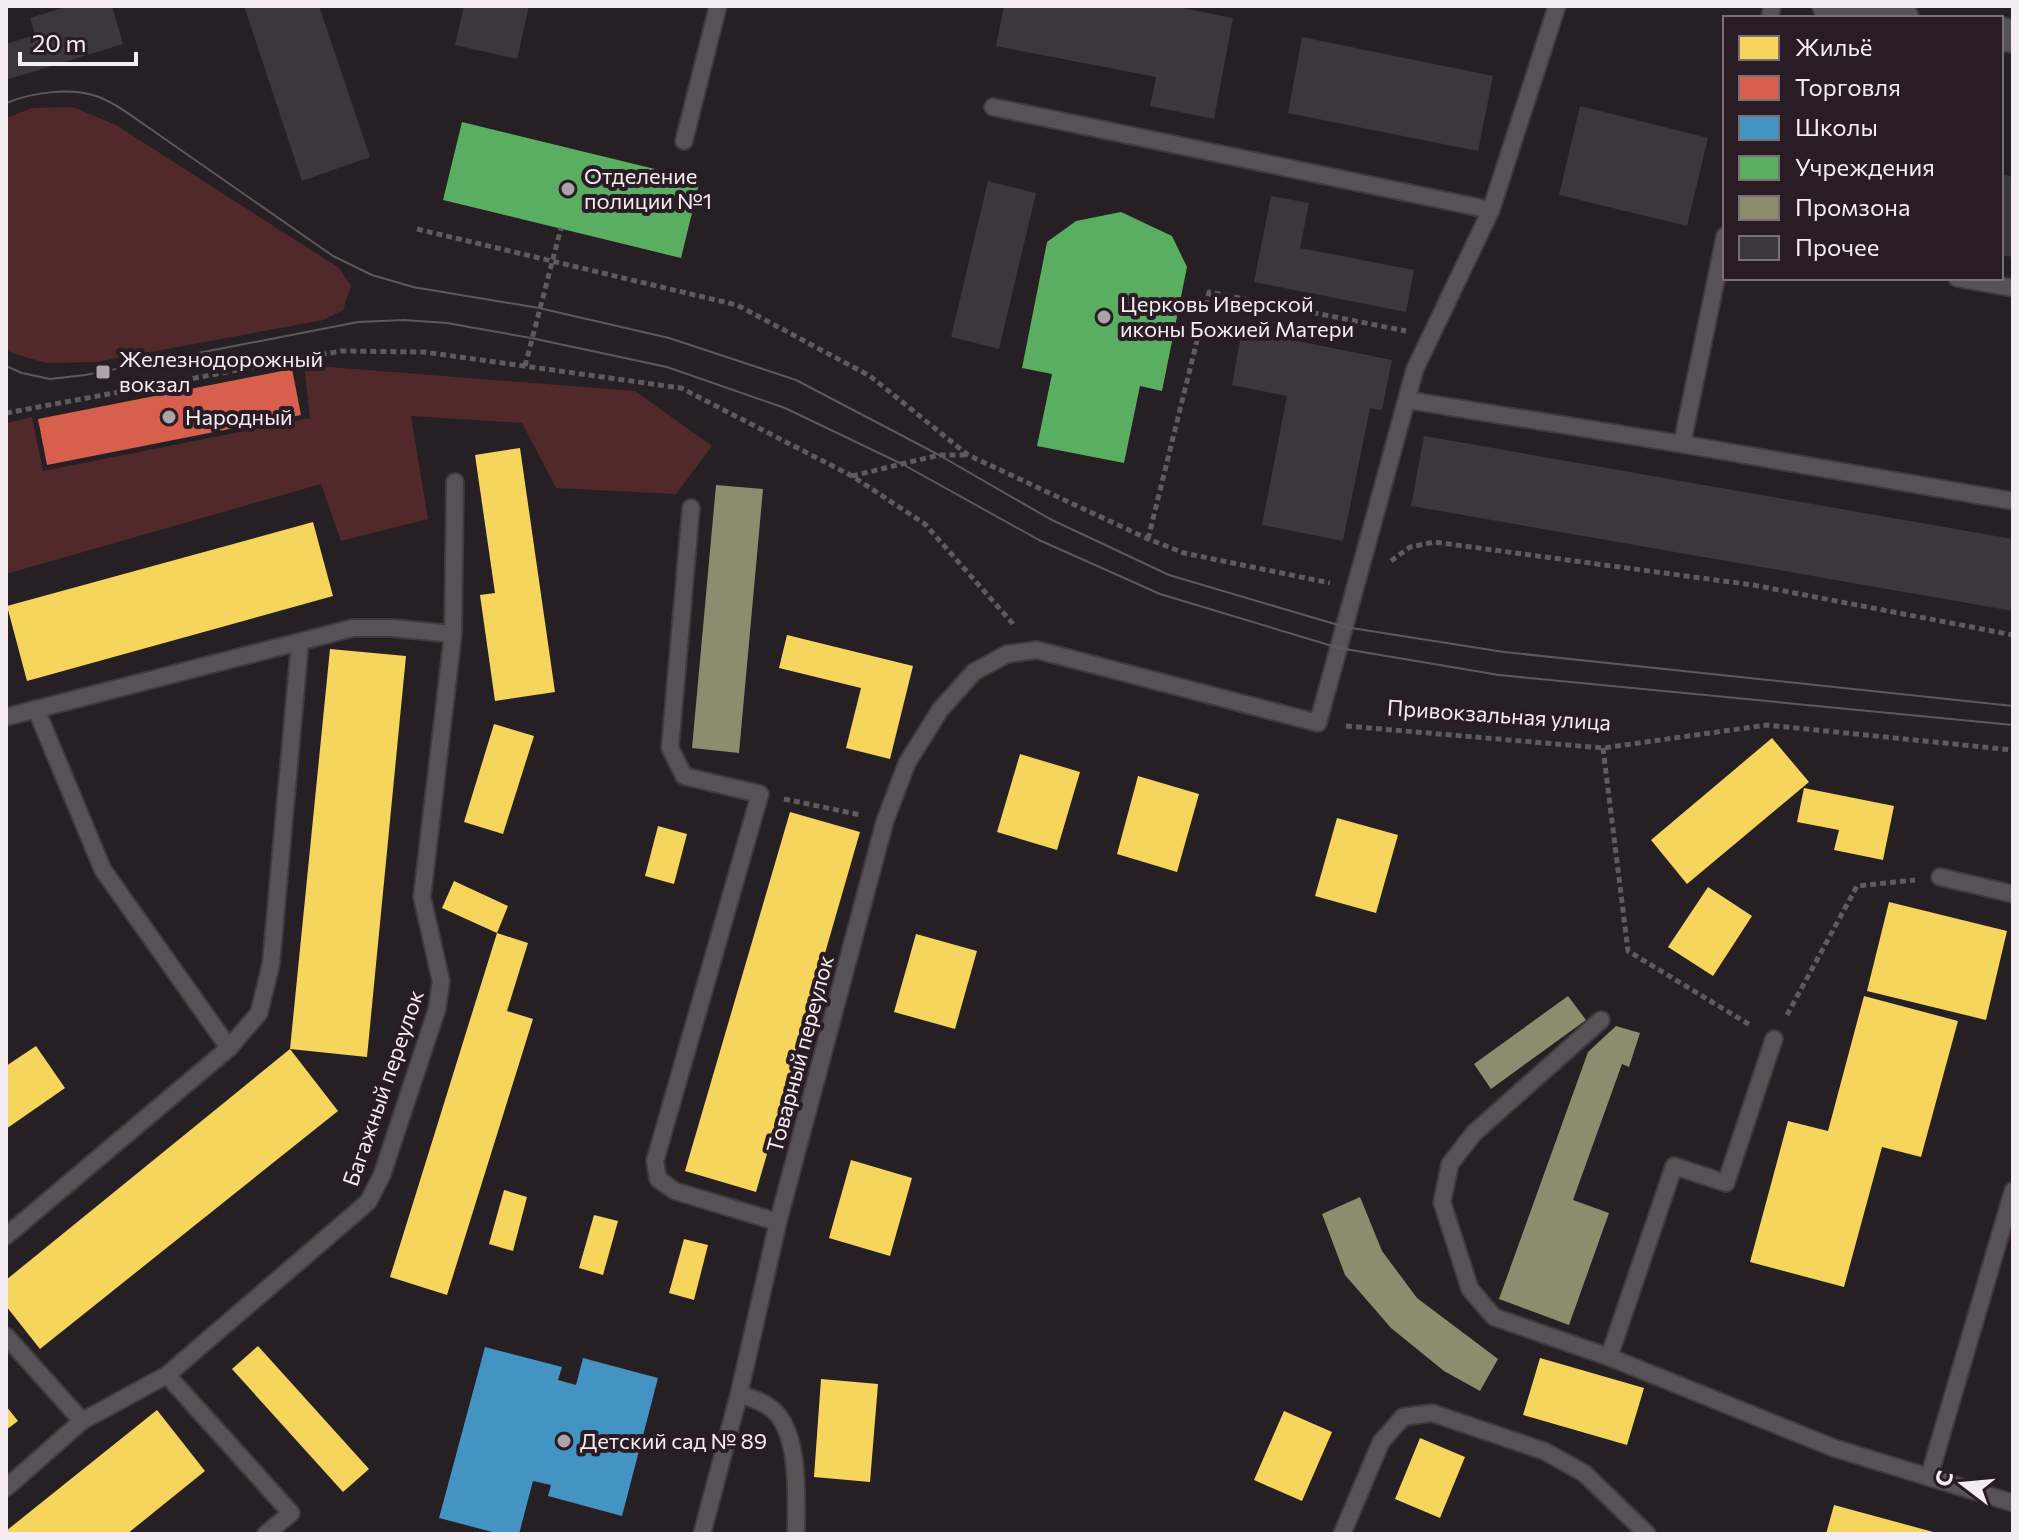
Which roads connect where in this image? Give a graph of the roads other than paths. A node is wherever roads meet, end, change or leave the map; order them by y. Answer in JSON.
{"nodes":[{"id":1,"x":718,"y":6,"type":"edge"},
{"id":2,"x":1557,"y":6,"type":"edge"},
{"id":3,"x":1829,"y":6,"type":"edge"},
{"id":4,"x":1890,"y":16,"type":"edge"},
{"id":5,"x":993,"y":107,"type":"dead end"},
{"id":6,"x":684,"y":141,"type":"dead end"},
{"id":7,"x":1491,"y":210,"type":"junction"},
{"id":8,"x":1723,"y":247,"type":"edge"},
{"id":9,"x":1968,"y":280,"type":"edge"},
{"id":10,"x":2013,"y":288,"type":"edge"},
{"id":11,"x":1407,"y":400,"type":"junction"},
{"id":12,"x":1682,"y":444,"type":"junction"},
{"id":13,"x":455,"y":482,"type":"dead end"},
{"id":14,"x":2013,"y":501,"type":"edge"},
{"id":15,"x":691,"y":508,"type":"dead end"},
{"id":16,"x":453,"y":634,"type":"junction"},
{"id":17,"x":300,"y":642,"type":"junction"},
{"id":18,"x":36,"y":709,"type":"junction"},
{"id":19,"x":6,"y":717,"type":"edge"},
{"id":20,"x":1940,"y":877,"type":"road end"},
{"id":21,"x":2013,"y":894,"type":"edge"},
{"id":22,"x":1601,"y":1020,"type":"dead end"},
{"id":23,"x":1774,"y":1039,"type":"road end"},
{"id":24,"x":229,"y":1048,"type":"junction"},
{"id":25,"x":2013,"y":1191,"type":"edge"},
{"id":26,"x":778,"y":1222,"type":"junction"},
{"id":27,"x":6,"y":1236,"type":"edge"},
{"id":28,"x":6,"y":1336,"type":"edge"},
{"id":29,"x":1609,"y":1357,"type":"junction"},
{"id":30,"x":167,"y":1375,"type":"junction"},
{"id":31,"x":739,"y":1394,"type":"junction"},
{"id":32,"x":82,"y":1421,"type":"junction"},
{"id":33,"x":1929,"y":1477,"type":"junction"},
{"id":34,"x":6,"y":1488,"type":"edge"},
{"id":35,"x":2013,"y":1503,"type":"edge"},
{"id":36,"x":266,"y":1534,"type":"edge"},
{"id":37,"x":702,"y":1534,"type":"edge"},
{"id":38,"x":796,"y":1534,"type":"edge"},
{"id":39,"x":1342,"y":1534,"type":"edge"},
{"id":40,"x":1647,"y":1534,"type":"edge"}],
"edges":[{"from":1,"to":6,"type":"lane"},
{"from":2,"to":7,"type":"lane"},
{"from":3,"to":4,"type":"street"},
{"from":5,"to":7,"type":"lane"},
{"from":7,"to":11,"type":"lane"},
{"from":8,"to":12,"type":"lane"},
{"from":9,"to":10,"type":"lane"},
{"from":11,"to":12,"type":"lane"},
{"from":11,"to":26,"type":"lane","name":"Товарный переулок"},
{"from":12,"to":14,"type":"lane"},
{"from":13,"to":16,"type":"lane","name":"Багажный переулок"},
{"from":15,"to":26,"type":"lane"},
{"from":16,"to":17,"type":"lane"},
{"from":16,"to":30,"type":"lane","name":"Багажный переулок"},
{"from":17,"to":18,"type":"lane"},
{"from":17,"to":24,"type":"lane"},
{"from":18,"to":19,"type":"lane"},
{"from":18,"to":24,"type":"lane"},
{"from":20,"to":21,"type":"lane"},
{"from":22,"to":29,"type":"lane"},
{"from":23,"to":29,"type":"lane"},
{"from":24,"to":27,"type":"lane"},
{"from":25,"to":33,"type":"lane"},
{"from":26,"to":31,"type":"lane","name":"Товарный переулок"},
{"from":28,"to":32,"type":"lane"},
{"from":29,"to":33,"type":"lane"},
{"from":30,"to":32,"type":"lane","name":"Багажный переулок"},
{"from":30,"to":36,"type":"lane"},
{"from":31,"to":37,"type":"lane","name":"Товарный переулок"},
{"from":31,"to":38,"type":"lane"},
{"from":32,"to":34,"type":"lane","name":"Багажный переулок"},
{"from":33,"to":35,"type":"lane"},
{"from":39,"to":40,"type":"lane"}]}
